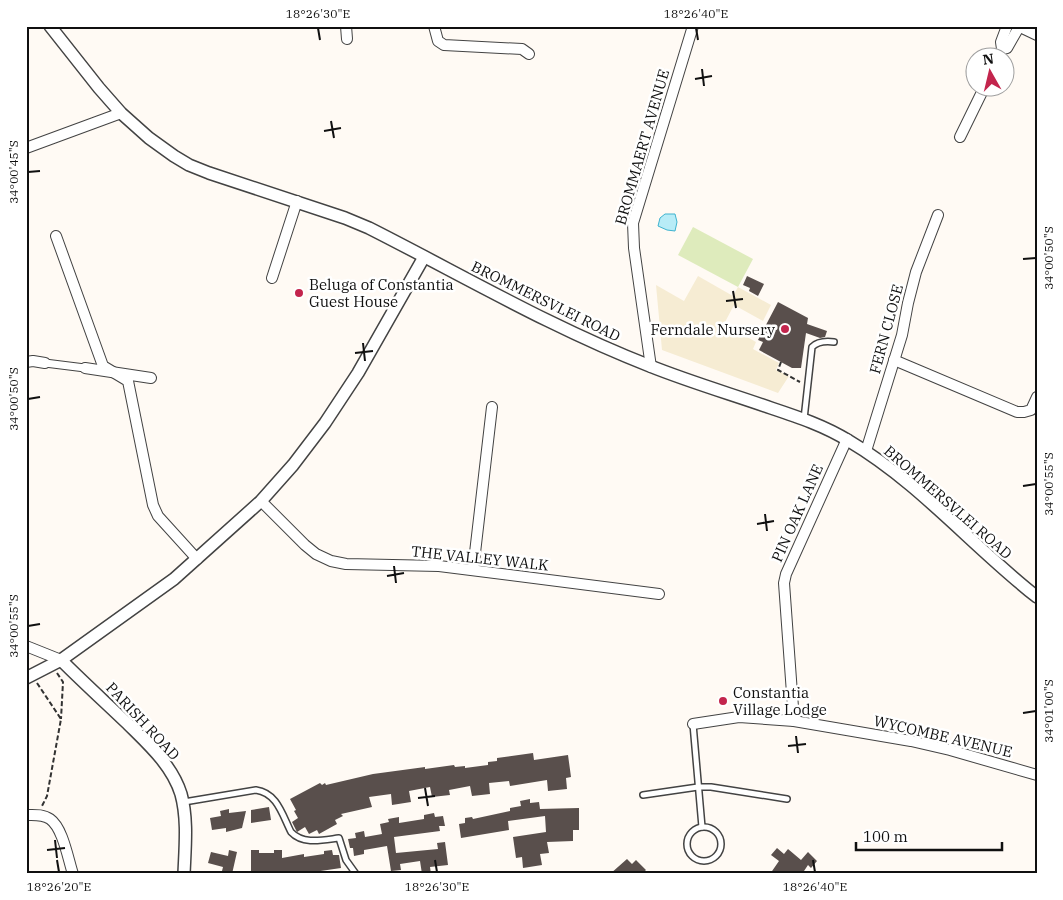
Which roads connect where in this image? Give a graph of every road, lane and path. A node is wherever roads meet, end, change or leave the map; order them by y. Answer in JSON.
{"nodes":[{"id":1,"x":50,"y":26,"type":"edge"},
{"id":2,"x":346,"y":26,"type":"edge"},
{"id":3,"x":434,"y":26,"type":"edge"},
{"id":4,"x":693,"y":26,"type":"edge"},
{"id":5,"x":1007,"y":26,"type":"edge"},
{"id":6,"x":1018,"y":26,"type":"edge"},
{"id":7,"x":1037,"y":35,"type":"edge"},
{"id":8,"x":347,"y":39,"type":"dead end"},
{"id":9,"x":1000,"y":48,"type":"edge"},
{"id":10,"x":1007,"y":48,"type":"edge"},
{"id":11,"x":529,"y":54,"type":"dead end"},
{"id":12,"x":979,"y":98,"type":"edge"},
{"id":13,"x":121,"y":113,"type":"junction"},
{"id":14,"x":960,"y":137,"type":"dead end"},
{"id":15,"x":26,"y":148,"type":"edge"},
{"id":16,"x":297,"y":202,"type":"junction"},
{"id":17,"x":938,"y":215,"type":"dead end"},
{"id":18,"x":56,"y":236,"type":"dead end"},
{"id":19,"x":424,"y":257,"type":"junction"},
{"id":20,"x":272,"y":278,"type":"dead end"},
{"id":21,"x":834,"y":342,"type":"dead end"},
{"id":22,"x":894,"y":360,"type":"junction"},
{"id":23,"x":26,"y":362,"type":"edge"},
{"id":24,"x":781,"y":362,"type":"dead end"},
{"id":25,"x":45,"y":363,"type":"joint"},
{"id":26,"x":651,"y":367,"type":"junction"},
{"id":27,"x":85,"y":368,"type":"joint"},
{"id":28,"x":116,"y":373,"type":"junction"},
{"id":29,"x":150,"y":378,"type":"dead end"},
{"id":30,"x":807,"y":383,"type":"junction"},
{"id":31,"x":1037,"y":397,"type":"edge"},
{"id":32,"x":492,"y":408,"type":"dead end"},
{"id":33,"x":804,"y":419,"type":"junction"},
{"id":34,"x":847,"y":439,"type":"junction"},
{"id":35,"x":866,"y":451,"type":"junction"},
{"id":36,"x":261,"y":501,"type":"junction"},
{"id":37,"x":198,"y":559,"type":"junction"},
{"id":38,"x":473,"y":570,"type":"junction"},
{"id":39,"x":659,"y":594,"type":"dead end"},
{"id":40,"x":1037,"y":597,"type":"edge"},
{"id":41,"x":26,"y":646,"type":"edge"},
{"id":42,"x":58,"y":665,"type":"junction"},
{"id":43,"x":28,"y":677,"type":"edge"},
{"id":44,"x":61,"y":720,"type":"junction"},
{"id":45,"x":794,"y":721,"type":"junction"},
{"id":46,"x":693,"y":724,"type":"joint"},
{"id":47,"x":1037,"y":775,"type":"edge"},
{"id":48,"x":698,"y":787,"type":"junction"},
{"id":49,"x":643,"y":795,"type":"dead end"},
{"id":50,"x":787,"y":799,"type":"dead end"},
{"id":51,"x":183,"y":802,"type":"junction"},
{"id":52,"x":38,"y":815,"type":"junction"},
{"id":53,"x":26,"y":816,"type":"edge"},
{"id":54,"x":702,"y":827,"type":"junction"},
{"id":55,"x":73,"y":874,"type":"edge"},
{"id":56,"x":184,"y":874,"type":"edge"},
{"id":57,"x":356,"y":874,"type":"edge"}],
"edges":[{"from":1,"to":13,"type":"street","name":"BROMMERSVLEI ROAD"},
{"from":2,"to":8,"type":"street"},
{"from":3,"to":11,"type":"street"},
{"from":4,"to":26,"type":"street","name":"BROMMAERT AVENUE"},
{"from":5,"to":9,"type":"street"},
{"from":6,"to":7,"type":"street"},
{"from":6,"to":10,"type":"street"},
{"from":12,"to":14,"type":"street"},
{"from":13,"to":15,"type":"street"},
{"from":13,"to":16,"type":"street","name":"BROMMERSVLEI ROAD"},
{"from":16,"to":19,"type":"street","name":"BROMMERSVLEI ROAD"},
{"from":16,"to":20,"type":"street"},
{"from":17,"to":22,"type":"street","name":"FERN CLOSE"},
{"from":18,"to":28,"type":"street"},
{"from":19,"to":26,"type":"street","name":"BROMMERSVLEI ROAD"},
{"from":19,"to":36,"type":"street"},
{"from":21,"to":30,"type":"lane"},
{"from":22,"to":31,"type":"street"},
{"from":22,"to":35,"type":"street","name":"FERN CLOSE"},
{"from":23,"to":25,"type":"street"},
{"from":24,"to":30,"type":"path"},
{"from":25,"to":27,"type":"street"},
{"from":26,"to":33,"type":"street","name":"BROMMERSVLEI ROAD"},
{"from":27,"to":28,"type":"street"},
{"from":28,"to":29,"type":"street"},
{"from":28,"to":37,"type":"street"},
{"from":30,"to":33,"type":"lane"},
{"from":32,"to":38,"type":"street"},
{"from":33,"to":34,"type":"street","name":"BROMMERSVLEI ROAD"},
{"from":34,"to":35,"type":"street","name":"BROMMERSVLEI ROAD"},
{"from":34,"to":45,"type":"street","name":"PIN OAK LANE"},
{"from":35,"to":40,"type":"street","name":"BROMMERSVLEI ROAD"},
{"from":36,"to":37,"type":"street"},
{"from":36,"to":38,"type":"street","name":"THE VALLEY WALK"},
{"from":37,"to":42,"type":"street"},
{"from":38,"to":39,"type":"street","name":"THE VALLEY WALK"},
{"from":41,"to":42,"type":"street"},
{"from":42,"to":43,"type":"street"},
{"from":42,"to":44,"type":"path"},
{"from":42,"to":51,"type":"street","name":"PARISH ROAD"},
{"from":43,"to":44,"type":"path"},
{"from":44,"to":52,"type":"path"},
{"from":45,"to":46,"type":"street","name":"WYCOMBE AVENUE"},
{"from":45,"to":47,"type":"street","name":"WYCOMBE AVENUE"},
{"from":46,"to":48,"type":"lane"},
{"from":48,"to":49,"type":"lane"},
{"from":48,"to":50,"type":"lane"},
{"from":48,"to":54,"type":"lane"},
{"from":51,"to":56,"type":"street","name":"PARISH ROAD"},
{"from":51,"to":57,"type":"lane"},
{"from":52,"to":53,"type":"street"},
{"from":52,"to":55,"type":"street"},
{"from":54,"to":54,"type":"lane"}]}
